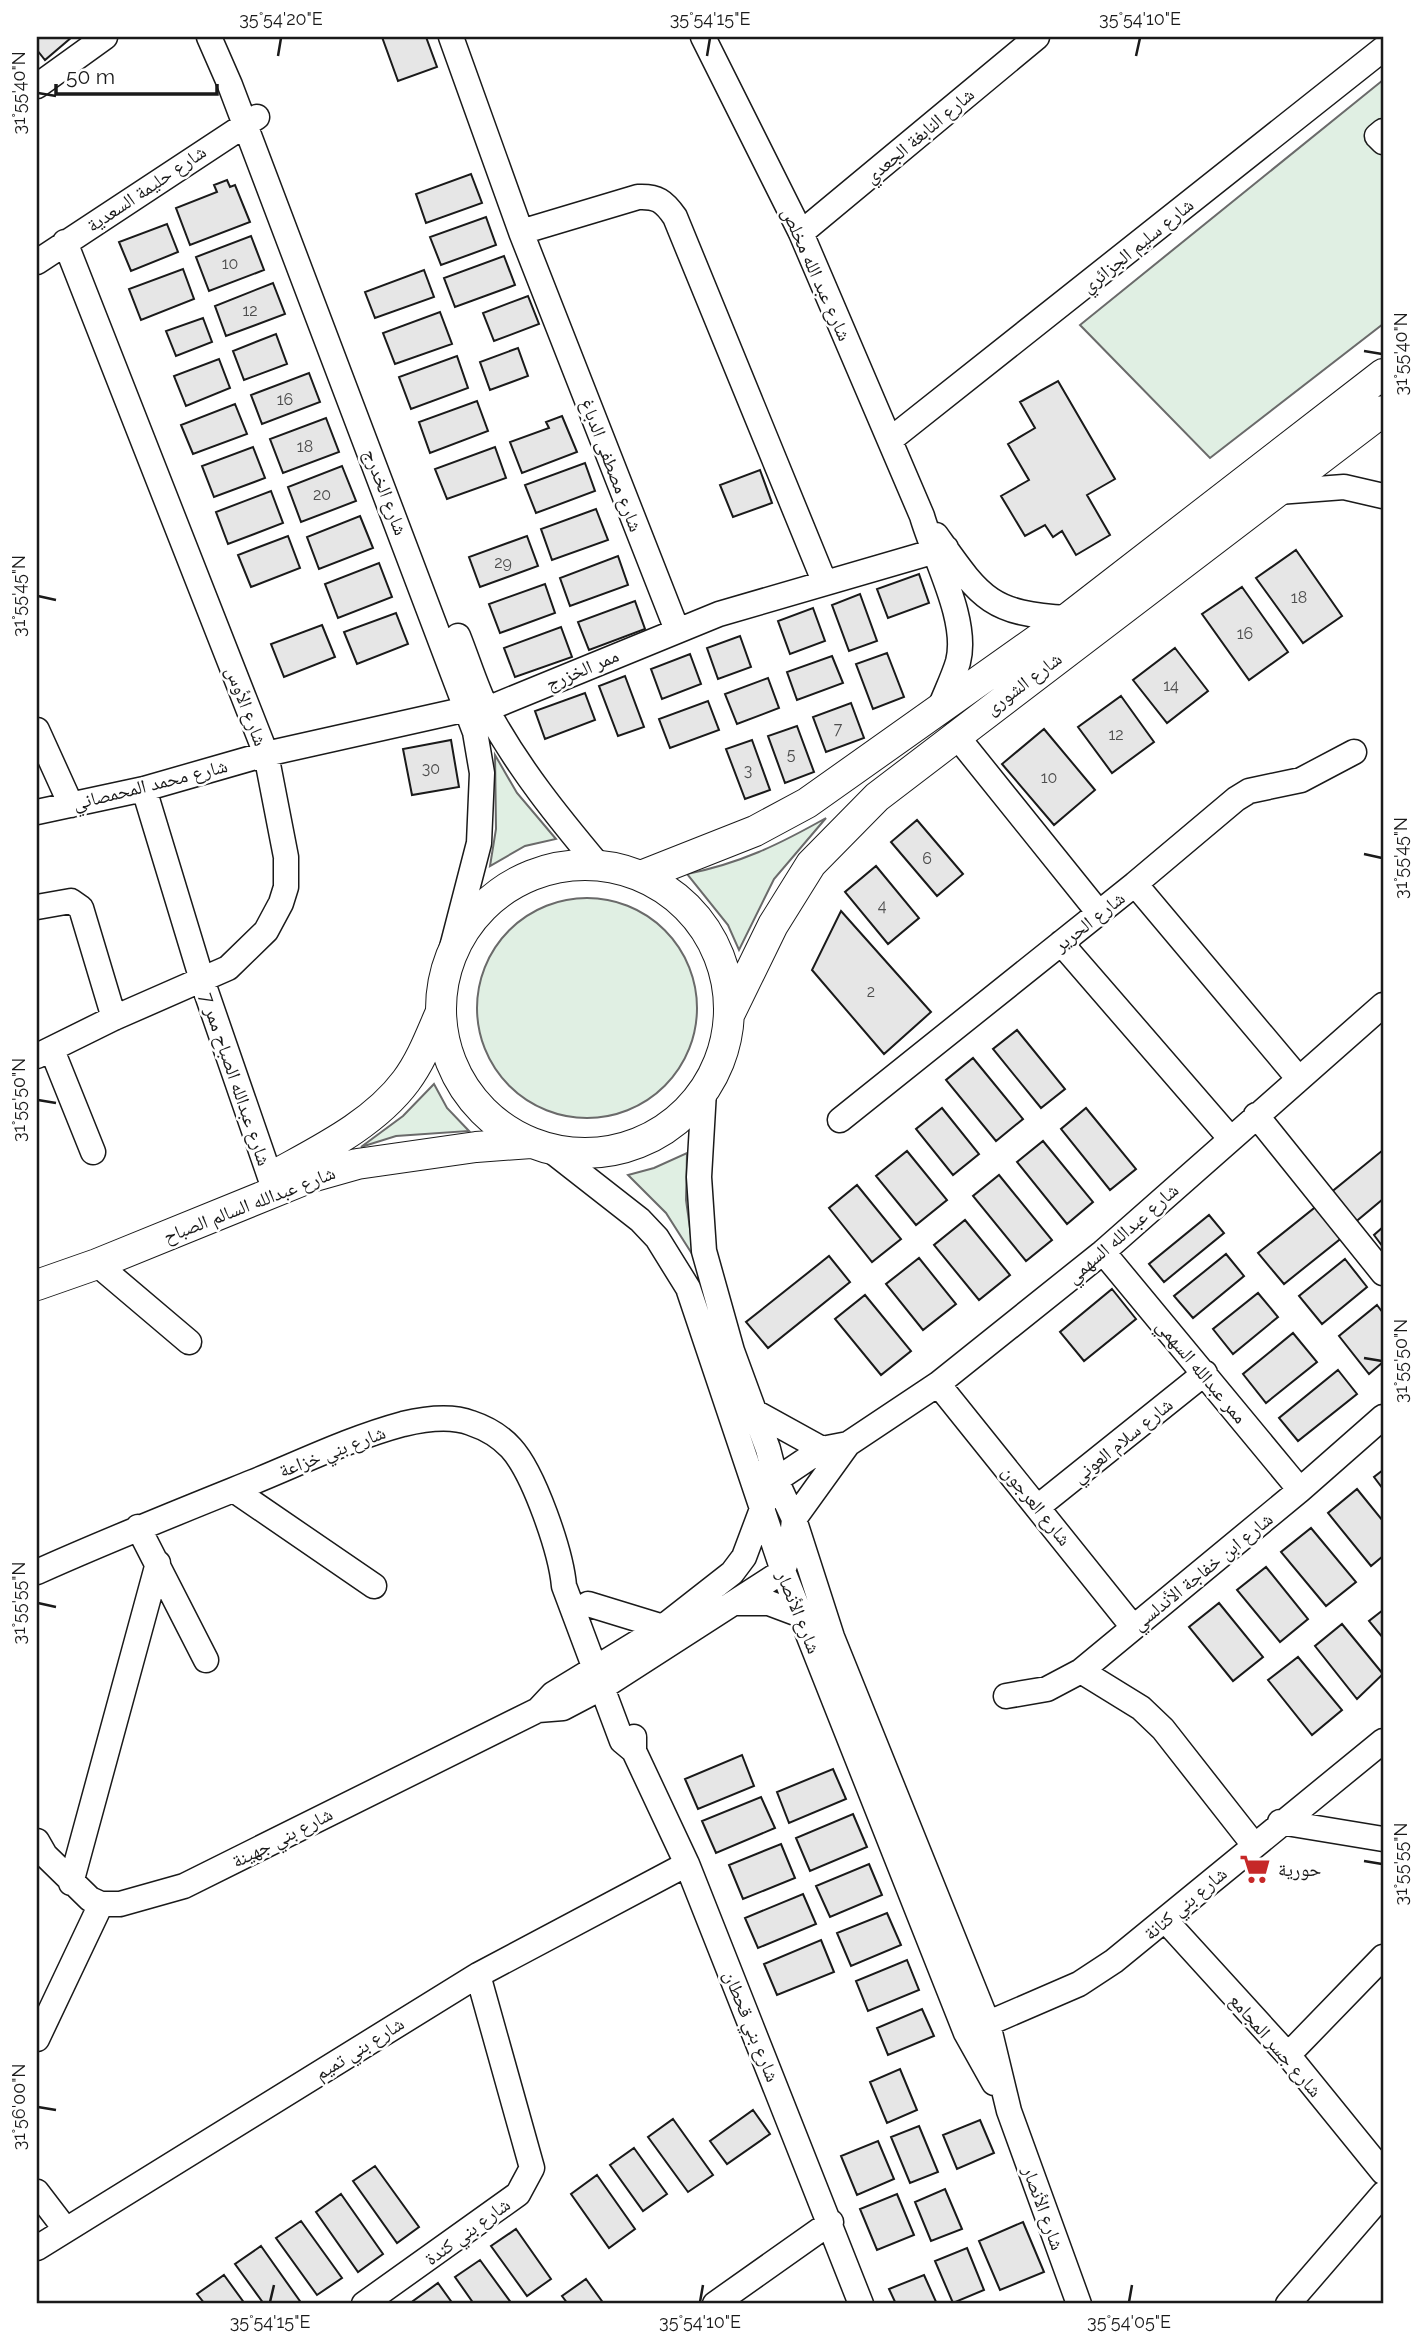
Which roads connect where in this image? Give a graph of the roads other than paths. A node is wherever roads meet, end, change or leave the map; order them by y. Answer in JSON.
{"nodes":[{"id":1,"x":105,"y":37,"type":"edge"},
{"id":2,"x":209,"y":37,"type":"edge"},
{"id":3,"x":226,"y":37,"type":"edge"},
{"id":4,"x":451,"y":37,"type":"edge"},
{"id":5,"x":703,"y":37,"type":"edge"},
{"id":6,"x":1037,"y":37,"type":"edge"},
{"id":7,"x":1383,"y":48,"type":"edge"},
{"id":8,"x":37,"y":86,"type":"edge"},
{"id":9,"x":250,"y":120,"type":"junction"},
{"id":10,"x":1383,"y":131,"type":"edge"},
{"id":11,"x":1383,"y":142,"type":"edge"},
{"id":12,"x":521,"y":232,"type":"junction"},
{"id":13,"x":801,"y":233,"type":"junction"},
{"id":14,"x":65,"y":242,"type":"junction"},
{"id":15,"x":37,"y":262,"type":"edge"},
{"id":16,"x":1383,"y":373,"type":"edge"},
{"id":17,"x":1383,"y":411,"type":"edge"},
{"id":18,"x":890,"y":440,"type":"junction"},
{"id":19,"x":1278,"y":492,"type":"junction"},
{"id":20,"x":1383,"y":496,"type":"edge"},
{"id":21,"x":939,"y":551,"type":"junction"},
{"id":22,"x":824,"y":581,"type":"junction"},
{"id":23,"x":1068,"y":618,"type":"junction"},
{"id":24,"x":677,"y":630,"type":"junction"},
{"id":25,"x":477,"y":709,"type":"junction"},
{"id":26,"x":947,"y":724,"type":"junction"},
{"id":27,"x":37,"y":730,"type":"edge"},
{"id":28,"x":1354,"y":752,"type":"dead end"},
{"id":29,"x":266,"y":754,"type":"junction"},
{"id":30,"x":144,"y":789,"type":"junction"},
{"id":31,"x":71,"y":805,"type":"junction"},
{"id":32,"x":37,"y":812,"type":"edge"},
{"id":33,"x":599,"y":866,"type":"junction"},
{"id":34,"x":641,"y":876,"type":"junction"},
{"id":35,"x":1135,"y":884,"type":"junction"},
{"id":36,"x":37,"y":907,"type":"edge"},
{"id":37,"x":1099,"y":913,"type":"junction"},
{"id":38,"x":1061,"y":943,"type":"junction"},
{"id":39,"x":449,"y":959,"type":"junction"},
{"id":40,"x":202,"y":980,"type":"junction"},
{"id":41,"x":1383,"y":1006,"type":"edge"},
{"id":42,"x":440,"y":1014,"type":"junction"},
{"id":43,"x":729,"y":1015,"type":"junction"},
{"id":44,"x":114,"y":1018,"type":"junction"},
{"id":45,"x":44,"y":1053,"type":"edge"},
{"id":46,"x":1299,"y":1079,"type":"junction"},
{"id":47,"x":704,"y":1090,"type":"junction"},
{"id":48,"x":1256,"y":1115,"type":"junction"},
{"id":49,"x":840,"y":1119,"type":"dead end"},
{"id":50,"x":1230,"y":1138,"type":"junction"},
{"id":51,"x":540,"y":1146,"type":"junction"},
{"id":52,"x":93,"y":1152,"type":"dead end"},
{"id":53,"x":270,"y":1177,"type":"junction"},
{"id":54,"x":1103,"y":1252,"type":"junction"},
{"id":55,"x":97,"y":1264,"type":"junction"},
{"id":56,"x":1383,"y":1273,"type":"edge"},
{"id":57,"x":46,"y":1281,"type":"edge"},
{"id":58,"x":189,"y":1342,"type":"dead end"},
{"id":59,"x":1205,"y":1373,"type":"junction"},
{"id":60,"x":938,"y":1384,"type":"junction"},
{"id":61,"x":755,"y":1412,"type":"junction"},
{"id":62,"x":1383,"y":1417,"type":"edge"},
{"id":63,"x":848,"y":1444,"type":"junction"},
{"id":64,"x":822,"y":1449,"type":"junction"},
{"id":65,"x":776,"y":1480,"type":"junction"},
{"id":66,"x":233,"y":1490,"type":"junction"},
{"id":67,"x":1300,"y":1490,"type":"junction"},
{"id":68,"x":1039,"y":1506,"type":"junction"},
{"id":69,"x":762,"y":1509,"type":"junction"},
{"id":70,"x":794,"y":1519,"type":"junction"},
{"id":71,"x":138,"y":1527,"type":"junction"},
{"id":72,"x":562,"y":1562,"type":"junction"},
{"id":73,"x":158,"y":1563,"type":"junction"},
{"id":74,"x":783,"y":1571,"type":"junction"},
{"id":75,"x":37,"y":1572,"type":"edge"},
{"id":76,"x":374,"y":1586,"type":"dead end"},
{"id":77,"x":734,"y":1603,"type":"junction"},
{"id":78,"x":587,"y":1604,"type":"junction"},
{"id":79,"x":801,"y":1615,"type":"junction"},
{"id":80,"x":663,"y":1627,"type":"junction"},
{"id":81,"x":1133,"y":1627,"type":"junction"},
{"id":82,"x":206,"y":1660,"type":"dead end"},
{"id":83,"x":1081,"y":1671,"type":"junction"},
{"id":84,"x":605,"y":1673,"type":"junction"},
{"id":85,"x":1006,"y":1696,"type":"dead end"},
{"id":86,"x":857,"y":1728,"type":"junction"},
{"id":87,"x":1383,"y":1741,"type":"edge"},
{"id":88,"x":1280,"y":1822,"type":"junction"},
{"id":89,"x":1383,"y":1839,"type":"edge"},
{"id":90,"x":1254,"y":1845,"type":"junction"},
{"id":91,"x":39,"y":1852,"type":"edge"},
{"id":92,"x":687,"y":1864,"type":"junction"},
{"id":93,"x":71,"y":1883,"type":"junction"},
{"id":94,"x":101,"y":1904,"type":"junction"},
{"id":95,"x":1166,"y":1921,"type":"junction"},
{"id":96,"x":1383,"y":1957,"type":"edge"},
{"id":97,"x":478,"y":1975,"type":"junction"},
{"id":98,"x":977,"y":2028,"type":"junction"},
{"id":99,"x":37,"y":2039,"type":"edge"},
{"id":100,"x":1288,"y":2055,"type":"junction"},
{"id":101,"x":1383,"y":2172,"type":"edge"},
{"id":102,"x":37,"y":2192,"type":"edge"},
{"id":103,"x":1383,"y":2194,"type":"edge"},
{"id":104,"x":831,"y":2222,"type":"junction"},
{"id":105,"x":66,"y":2230,"type":"junction"},
{"id":106,"x":38,"y":2247,"type":"edge"},
{"id":107,"x":364,"y":2304,"type":"edge"},
{"id":108,"x":715,"y":2304,"type":"edge"},
{"id":109,"x":861,"y":2304,"type":"edge"},
{"id":110,"x":1079,"y":2304,"type":"edge"},
{"id":111,"x":1287,"y":2304,"type":"edge"}],
"edges":[{"from":1,"to":8,"type":"street"},
{"from":2,"to":9,"type":"street","name":"شارع الخدرج"},
{"from":3,"to":9,"type":"street","name":"شارع الخدرج"},
{"from":4,"to":12,"type":"street","name":"شارع مصطفى الدباغ"},
{"from":5,"to":13,"type":"street","name":"شارع عبد الله مخلص"},
{"from":6,"to":13,"type":"street","name":"شارع النابغة الجعدي"},
{"from":7,"to":18,"type":"street","name":"شارع سليم الجزائري"},
{"from":9,"to":14,"type":"street","name":"شارع حليمة السعدية"},
{"from":9,"to":25,"type":"street","name":"شارع الخدرج"},
{"from":10,"to":11,"type":"street"},
{"from":12,"to":22,"type":"street"},
{"from":12,"to":24,"type":"street","name":"شارع مصطفى الدباغ"},
{"from":13,"to":18,"type":"street","name":"شارع عبد الله مخلص"},
{"from":14,"to":15,"type":"street","name":"شارع حليمة السعدية"},
{"from":14,"to":29,"type":"street","name":"شارع الأوس"},
{"from":16,"to":23,"type":"main road","name":"شارع الشورى"},
{"from":17,"to":19,"type":"main road","name":"شارع الشورى"},
{"from":18,"to":21,"type":"street","name":"شارع عبد الله مخلص"},
{"from":19,"to":20,"type":"street"},
{"from":19,"to":26,"type":"main road","name":"شارع الشورى"},
{"from":21,"to":22,"type":"street"},
{"from":21,"to":23,"type":"street","name":"شارع عبد الله مخلص"},
{"from":21,"to":26,"type":"street","name":"شارع عبد الله مخلص"},
{"from":22,"to":24,"type":"street"},
{"from":23,"to":26,"type":"main road","name":"شارع الشورى"},
{"from":24,"to":25,"type":"street","name":"ممر الخزرج"},
{"from":25,"to":29,"type":"street","name":"شارع محمد المحمصاني"},
{"from":25,"to":33,"type":"street","name":"شارع الخدرج"},
{"from":25,"to":39,"type":"street","name":"شارع الخدرج"},
{"from":26,"to":34,"type":"main road","name":"شارع الشورى"},
{"from":26,"to":37,"type":"street"},
{"from":26,"to":43,"type":"main road","name":"شارع الشورى"},
{"from":27,"to":31,"type":"street"},
{"from":28,"to":35,"type":"street","name":"شارع الحرير"},
{"from":29,"to":30,"type":"street","name":"شارع محمد المحمصاني"},
{"from":29,"to":40,"type":"street","name":"شارع الأوس"},
{"from":30,"to":31,"type":"street","name":"شارع محمد المحمصاني"},
{"from":30,"to":40,"type":"street","name":"شارع عبدالله الصباح ممر 7"},
{"from":31,"to":32,"type":"street","name":"شارع محمد المحمصاني"},
{"from":33,"to":34,"type":"main road"},
{"from":33,"to":39,"type":"main road"},
{"from":34,"to":43,"type":"main road"},
{"from":35,"to":37,"type":"street","name":"شارع الحرير"},
{"from":35,"to":46,"type":"street"},
{"from":36,"to":44,"type":"street"},
{"from":37,"to":38,"type":"street","name":"شارع الحرير"},
{"from":38,"to":49,"type":"street","name":"شارع الحرير"},
{"from":38,"to":50,"type":"street"},
{"from":39,"to":42,"type":"main road"},
{"from":40,"to":44,"type":"street","name":"شارع الأوس"},
{"from":40,"to":53,"type":"street","name":"شارع عبدالله الصباح ممر 7"},
{"from":41,"to":46,"type":"street","name":"شارع عبدالله السهمي"},
{"from":42,"to":51,"type":"main road"},
{"from":42,"to":53,"type":"main road","name":"شارع عبدالله السالم الصباح"},
{"from":43,"to":47,"type":"main road"},
{"from":44,"to":45,"type":"street","name":"شارع الأوس"},
{"from":45,"to":52,"type":"street"},
{"from":46,"to":48,"type":"street","name":"شارع عبدالله السهمي"},
{"from":47,"to":51,"type":"main road"},
{"from":47,"to":61,"type":"street","name":"شارع الأنصار"},
{"from":48,"to":50,"type":"street","name":"شارع عبدالله السهمي"},
{"from":48,"to":56,"type":"street"},
{"from":50,"to":54,"type":"street","name":"شارع عبدالله السهمي"},
{"from":51,"to":55,"type":"main road","name":"شارع عبدالله السالم الصباح"},
{"from":51,"to":69,"type":"street","name":"شارع الأنصار"},
{"from":53,"to":57,"type":"main road","name":"شارع عبدالله السالم الصباح"},
{"from":54,"to":59,"type":"street","name":"ممر عبدالله السهمي"},
{"from":54,"to":60,"type":"street","name":"شارع عبدالله السهمي"},
{"from":55,"to":57,"type":"main road","name":"شارع عبدالله السالم الصباح"},
{"from":55,"to":58,"type":"street"},
{"from":59,"to":67,"type":"street","name":"ممر عبدالله السهمي"},
{"from":59,"to":68,"type":"street","name":"شارع سلام العوني"},
{"from":60,"to":63,"type":"street","name":"شارع عبدالله السهمي"},
{"from":60,"to":68,"type":"street","name":"شارع العرجون"},
{"from":61,"to":64,"type":"street"},
{"from":61,"to":65,"type":"street","name":"شارع الأنصار"},
{"from":62,"to":67,"type":"street","name":"شارع ابن خفاجة الأندلسي"},
{"from":63,"to":64,"type":"street","name":"شارع عبدالله السهمي"},
{"from":63,"to":70,"type":"street","name":"شارع عبدالله السهمي"},
{"from":64,"to":65,"type":"street","name":"شارع عبدالله السهمي"},
{"from":65,"to":69,"type":"street"},
{"from":65,"to":70,"type":"street","name":"شارع الأنصار"},
{"from":66,"to":71,"type":"street","name":"شارع بني خزاعة"},
{"from":66,"to":72,"type":"street","name":"شارع بني خزاعة"},
{"from":66,"to":76,"type":"street"},
{"from":67,"to":81,"type":"street","name":"شارع ابن خفاجة الأندلسي"},
{"from":68,"to":81,"type":"street","name":"شارع العرجون"},
{"from":69,"to":74,"type":"street","name":"شارع الأنصار"},
{"from":69,"to":80,"type":"street","name":"شارع بني جهينة"},
{"from":70,"to":74,"type":"street","name":"شارع عبدالله السهمي"},
{"from":70,"to":86,"type":"street","name":"شارع الأنصار"},
{"from":71,"to":73,"type":"street"},
{"from":71,"to":75,"type":"street","name":"شارع بني خزاعة"},
{"from":72,"to":78,"type":"street","name":"شارع بني خزاعة"},
{"from":72,"to":84,"type":"street","name":"شارع بني خزاعة"},
{"from":73,"to":82,"type":"street"},
{"from":73,"to":93,"type":"street"},
{"from":74,"to":77,"type":"street","name":"شارع بني جهينة"},
{"from":74,"to":79,"type":"street","name":"شارع الأنصار"},
{"from":77,"to":79,"type":"street"},
{"from":77,"to":84,"type":"street","name":"شارع بني جهينة"},
{"from":78,"to":80,"type":"street"},
{"from":78,"to":84,"type":"street","name":"شارع بني خزاعة"},
{"from":79,"to":86,"type":"street","name":"شارع الأنصار"},
{"from":80,"to":84,"type":"street","name":"شارع بني جهينة"},
{"from":81,"to":83,"type":"street","name":"شارع ابن خفاجة الأندلسي"},
{"from":83,"to":85,"type":"street","name":"شارع ابن خفاجة الأندلسي"},
{"from":83,"to":90,"type":"street"},
{"from":84,"to":92,"type":"street","name":"شارع بني قحطان"},
{"from":84,"to":94,"type":"street","name":"شارع بني جهينة"},
{"from":86,"to":98,"type":"street","name":"شارع الأنصار"},
{"from":87,"to":88,"type":"street","name":"شارع بني كنانة"},
{"from":88,"to":89,"type":"street"},
{"from":88,"to":90,"type":"street","name":"شارع بني كنانة"},
{"from":90,"to":95,"type":"street","name":"شارع بني كنانة"},
{"from":91,"to":93,"type":"street"},
{"from":92,"to":97,"type":"street","name":"شارع بني تميم"},
{"from":92,"to":104,"type":"street","name":"شارع بني قحطان"},
{"from":93,"to":94,"type":"street"},
{"from":94,"to":99,"type":"street"},
{"from":95,"to":98,"type":"street","name":"شارع بني كنانة"},
{"from":95,"to":100,"type":"street","name":"شارع جسر المجامع"},
{"from":96,"to":100,"type":"street"},
{"from":97,"to":105,"type":"street","name":"شارع بني تميم"},
{"from":97,"to":107,"type":"street","name":"شارع بني كندة"},
{"from":98,"to":110,"type":"street","name":"شارع الأنصار"},
{"from":100,"to":101,"type":"street","name":"شارع جسر المجامع"},
{"from":102,"to":105,"type":"street"},
{"from":103,"to":111,"type":"street"},
{"from":104,"to":108,"type":"street"},
{"from":104,"to":109,"type":"street","name":"شارع بني قحطان"},
{"from":105,"to":106,"type":"street","name":"شارع بني تميم"}]}
